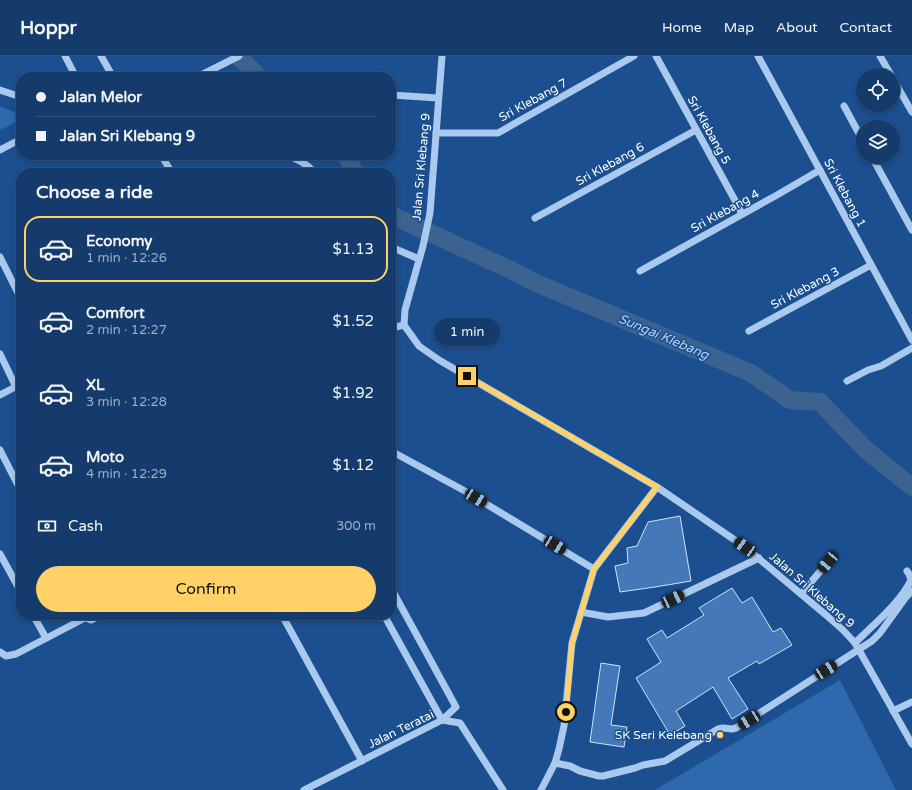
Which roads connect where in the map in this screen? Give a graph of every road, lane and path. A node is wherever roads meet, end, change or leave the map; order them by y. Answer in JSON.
{"nodes":[{"id":1,"x":65,"y":56,"type":"edge"},
{"id":2,"x":101,"y":56,"type":"edge"},
{"id":3,"x":239,"y":56,"type":"edge"},
{"id":4,"x":442,"y":56,"type":"edge"},
{"id":5,"x":634,"y":56,"type":"edge"},
{"id":6,"x":656,"y":56,"type":"edge"},
{"id":7,"x":758,"y":56,"type":"edge"},
{"id":8,"x":880,"y":56,"type":"edge"},
{"id":9,"x":887,"y":68,"type":"edge"},
{"id":10,"x":73,"y":72,"type":"edge"},
{"id":11,"x":110,"y":72,"type":"edge"},
{"id":12,"x":208,"y":72,"type":"edge"},
{"id":13,"x":0,"y":90,"type":"edge"},
{"id":14,"x":900,"y":91,"type":"edge"},
{"id":15,"x":16,"y":95,"type":"edge"},
{"id":16,"x":396,"y":96,"type":"edge"},
{"id":17,"x":438,"y":98,"type":"junction"},
{"id":18,"x":844,"y":106,"type":"dead end"},
{"id":19,"x":912,"y":112,"type":"edge"},
{"id":20,"x":856,"y":128,"type":"edge"},
{"id":21,"x":696,"y":130,"type":"junction"},
{"id":22,"x":436,"y":133,"type":"junction"},
{"id":23,"x":16,"y":142,"type":"edge"},
{"id":24,"x":0,"y":150,"type":"edge"},
{"id":25,"x":300,"y":160,"type":"edge"},
{"id":26,"x":876,"y":164,"type":"edge"},
{"id":27,"x":310,"y":168,"type":"edge"},
{"id":28,"x":820,"y":170,"type":"junction"},
{"id":29,"x":742,"y":214,"type":"junction"},
{"id":30,"x":535,"y":218,"type":"dead end"},
{"id":31,"x":912,"y":230,"type":"edge"},
{"id":32,"x":396,"y":249,"type":"edge"},
{"id":33,"x":0,"y":257,"type":"edge"},
{"id":34,"x":419,"y":259,"type":"junction"},
{"id":35,"x":872,"y":265,"type":"junction"},
{"id":36,"x":640,"y":271,"type":"dead end"},
{"id":37,"x":16,"y":289,"type":"edge"},
{"id":38,"x":404,"y":324,"type":"junction"},
{"id":39,"x":396,"y":326,"type":"edge"},
{"id":40,"x":749,"y":331,"type":"dead end"},
{"id":41,"x":912,"y":340,"type":"edge"},
{"id":42,"x":912,"y":348,"type":"edge"},
{"id":43,"x":0,"y":354,"type":"edge"},
{"id":44,"x":16,"y":379,"type":"edge"},
{"id":45,"x":847,"y":380,"type":"dead end"},
{"id":46,"x":16,"y":387,"type":"edge"},
{"id":47,"x":0,"y":395,"type":"edge"},
{"id":48,"x":0,"y":450,"type":"edge"},
{"id":49,"x":396,"y":454,"type":"edge"},
{"id":50,"x":16,"y":481,"type":"edge"},
{"id":51,"x":657,"y":487,"type":"junction"},
{"id":52,"x":0,"y":554,"type":"edge"},
{"id":53,"x":759,"y":558,"type":"junction"},
{"id":54,"x":828,"y":562,"type":"dead end"},
{"id":55,"x":594,"y":569,"type":"junction"},
{"id":56,"x":907,"y":571,"type":"dead end"},
{"id":57,"x":16,"y":583,"type":"edge"},
{"id":58,"x":912,"y":591,"type":"edge"},
{"id":59,"x":801,"y":594,"type":"junction"},
{"id":60,"x":396,"y":597,"type":"edge"},
{"id":61,"x":581,"y":612,"type":"junction"},
{"id":62,"x":36,"y":620,"type":"edge"},
{"id":63,"x":80,"y":620,"type":"edge"},
{"id":64,"x":285,"y":620,"type":"edge"},
{"id":65,"x":387,"y":620,"type":"edge"},
{"id":66,"x":46,"y":638,"type":"junction"},
{"id":67,"x":855,"y":643,"type":"junction"},
{"id":68,"x":859,"y":650,"type":"junction"},
{"id":69,"x":3,"y":654,"type":"edge"},
{"id":70,"x":912,"y":702,"type":"edge"},
{"id":71,"x":893,"y":711,"type":"junction"},
{"id":72,"x":442,"y":720,"type":"junction"},
{"id":73,"x":912,"y":744,"type":"edge"},
{"id":74,"x":362,"y":761,"type":"junction"},
{"id":75,"x":555,"y":763,"type":"junction"},
{"id":76,"x":304,"y":790,"type":"edge"},
{"id":77,"x":503,"y":790,"type":"edge"},
{"id":78,"x":541,"y":790,"type":"edge"}],
"edges":[{"from":1,"to":10,"type":"street"},
{"from":2,"to":11,"type":"street"},
{"from":3,"to":12,"type":"street"},
{"from":4,"to":17,"type":"street","name":"Jalan Sri Klebang 9"},
{"from":5,"to":22,"type":"street","name":"Sri Klebang 7"},
{"from":6,"to":21,"type":"street","name":"Sri Klebang 5"},
{"from":7,"to":28,"type":"street","name":"Sri Klebang 1"},
{"from":8,"to":9,"type":"street"},
{"from":13,"to":15,"type":"street"},
{"from":14,"to":19,"type":"street"},
{"from":16,"to":17,"type":"street"},
{"from":17,"to":22,"type":"street","name":"Jalan Sri Klebang 9"},
{"from":18,"to":20,"type":"street"},
{"from":21,"to":29,"type":"street","name":"Sri Klebang 5"},
{"from":21,"to":30,"type":"street","name":"Sri Klebang 6"},
{"from":22,"to":34,"type":"street","name":"Jalan Sri Klebang 9"},
{"from":23,"to":24,"type":"street"},
{"from":25,"to":27,"type":"street"},
{"from":26,"to":31,"type":"street"},
{"from":28,"to":29,"type":"street","name":"Sri Klebang 4"},
{"from":28,"to":35,"type":"street","name":"Sri Klebang 1"},
{"from":29,"to":36,"type":"street","name":"Sri Klebang 4"},
{"from":32,"to":34,"type":"street"},
{"from":33,"to":37,"type":"street"},
{"from":34,"to":38,"type":"street","name":"Jalan Sri Klebang 9"},
{"from":35,"to":40,"type":"street","name":"Sri Klebang 3"},
{"from":35,"to":41,"type":"street","name":"Sri Klebang 1"},
{"from":38,"to":39,"type":"street"},
{"from":38,"to":51,"type":"street","name":"Jalan Sri Klebang 9"},
{"from":42,"to":45,"type":"street"},
{"from":43,"to":44,"type":"street"},
{"from":46,"to":47,"type":"street"},
{"from":48,"to":50,"type":"street"},
{"from":49,"to":55,"type":"street"},
{"from":51,"to":53,"type":"street","name":"Jalan Sri Klebang 9"},
{"from":51,"to":55,"type":"street"},
{"from":52,"to":57,"type":"street"},
{"from":53,"to":59,"type":"street","name":"Jalan Sri Klebang 9"},
{"from":53,"to":61,"type":"street"},
{"from":54,"to":59,"type":"street"},
{"from":55,"to":61,"type":"street"},
{"from":56,"to":67,"type":"street"},
{"from":58,"to":68,"type":"street"},
{"from":59,"to":67,"type":"street","name":"Jalan Sri Klebang 9"},
{"from":60,"to":72,"type":"street"},
{"from":61,"to":75,"type":"street"},
{"from":62,"to":66,"type":"street"},
{"from":63,"to":66,"type":"street"},
{"from":64,"to":74,"type":"street"},
{"from":65,"to":72,"type":"street"},
{"from":66,"to":69,"type":"street"},
{"from":67,"to":68,"type":"street","name":"Jalan Sri Klebang 9"},
{"from":68,"to":71,"type":"street","name":"Jalan Sri Klebang 9"},
{"from":68,"to":75,"type":"street"},
{"from":70,"to":71,"type":"street"},
{"from":71,"to":73,"type":"street","name":"Jalan Sri Klebang 9"},
{"from":72,"to":74,"type":"street","name":"Jalan Teratai"},
{"from":72,"to":77,"type":"street","name":"Jalan Teratai"},
{"from":74,"to":76,"type":"street","name":"Jalan Teratai"},
{"from":75,"to":78,"type":"street"}]}
